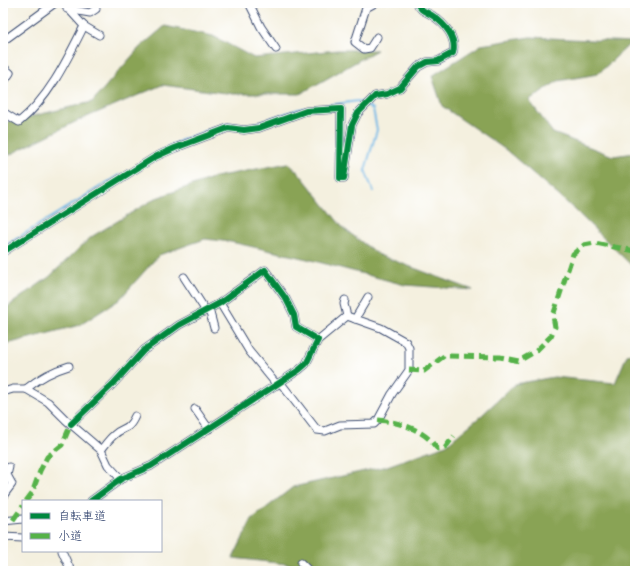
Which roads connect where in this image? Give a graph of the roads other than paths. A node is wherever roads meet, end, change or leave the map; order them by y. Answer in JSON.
{"nodes":[{"id":1,"x":249,"y":3,"type":"edge"},
{"id":2,"x":374,"y":3,"type":"edge"},
{"id":3,"x":417,"y":3,"type":"edge"},
{"id":4,"x":53,"y":4,"type":"edge"},
{"id":5,"x":65,"y":6,"type":"edge"},
{"id":6,"x":96,"y":9,"type":"dead end"},
{"id":7,"x":84,"y":26,"type":"junction"},
{"id":8,"x":99,"y":35,"type":"dead end"},
{"id":9,"x":377,"y":37,"type":"dead end"},
{"id":10,"x":3,"y":41,"type":"edge"},
{"id":11,"x":276,"y":49,"type":"dead end"},
{"id":12,"x":3,"y":67,"type":"edge"},
{"id":13,"x":3,"y":83,"type":"edge"},
{"id":14,"x":3,"y":112,"type":"edge"},
{"id":15,"x":3,"y":252,"type":"edge"},
{"id":16,"x":184,"y":277,"type":"dead end"},
{"id":17,"x":368,"y":296,"type":"dead end"},
{"id":18,"x":345,"y":300,"type":"dead end"},
{"id":19,"x":220,"y":303,"type":"junction"},
{"id":20,"x":207,"y":310,"type":"junction"},
{"id":21,"x":347,"y":316,"type":"junction"},
{"id":22,"x":355,"y":319,"type":"junction"},
{"id":23,"x":214,"y":328,"type":"dead end"},
{"id":24,"x":318,"y":340,"type":"junction"},
{"id":25,"x":69,"y":366,"type":"dead end"},
{"id":26,"x":278,"y":383,"type":"junction"},
{"id":27,"x":26,"y":389,"type":"junction"},
{"id":28,"x":3,"y":392,"type":"edge"},
{"id":29,"x":195,"y":408,"type":"dead end"},
{"id":30,"x":135,"y":416,"type":"dead end"},
{"id":31,"x":71,"y":424,"type":"junction"},
{"id":32,"x":209,"y":429,"type":"junction"},
{"id":33,"x":101,"y":450,"type":"junction"},
{"id":34,"x":9,"y":467,"type":"dead end"},
{"id":35,"x":121,"y":479,"type":"junction"},
{"id":36,"x":3,"y":496,"type":"edge"},
{"id":37,"x":92,"y":500,"type":"edge"},
{"id":38,"x":22,"y":519,"type":"edge"},
{"id":39,"x":3,"y":521,"type":"edge"},
{"id":40,"x":3,"y":537,"type":"edge"},
{"id":41,"x":22,"y":538,"type":"edge"},
{"id":42,"x":62,"y":552,"type":"edge"},
{"id":43,"x":301,"y":564,"type":"dead end"},
{"id":44,"x":72,"y":571,"type":"edge"},
{"id":45,"x":309,"y":571,"type":"edge"}],
"edges":[{"from":1,"to":11,"type":"street"},
{"from":2,"to":9,"type":"street"},
{"from":3,"to":15,"type":"street"},
{"from":4,"to":10,"type":"street"},
{"from":5,"to":6,"type":"street"},
{"from":5,"to":7,"type":"street"},
{"from":7,"to":8,"type":"street"},
{"from":7,"to":14,"type":"street"},
{"from":12,"to":13,"type":"street"},
{"from":16,"to":20,"type":"street"},
{"from":17,"to":22,"type":"street"},
{"from":18,"to":21,"type":"street"},
{"from":19,"to":20,"type":"street"},
{"from":19,"to":24,"type":"street"},
{"from":19,"to":26,"type":"street"},
{"from":20,"to":23,"type":"street"},
{"from":20,"to":31,"type":"street"},
{"from":21,"to":22,"type":"street"},
{"from":21,"to":24,"type":"street"},
{"from":22,"to":26,"type":"street"},
{"from":24,"to":26,"type":"street"},
{"from":25,"to":27,"type":"street"},
{"from":26,"to":32,"type":"street"},
{"from":27,"to":28,"type":"street"},
{"from":27,"to":31,"type":"street"},
{"from":29,"to":32,"type":"street"},
{"from":30,"to":33,"type":"street"},
{"from":31,"to":33,"type":"street"},
{"from":32,"to":35,"type":"street"},
{"from":33,"to":35,"type":"street"},
{"from":34,"to":36,"type":"street"},
{"from":35,"to":37,"type":"street"},
{"from":38,"to":39,"type":"street"},
{"from":40,"to":41,"type":"street"},
{"from":42,"to":44,"type":"street"},
{"from":43,"to":45,"type":"street"}]}
